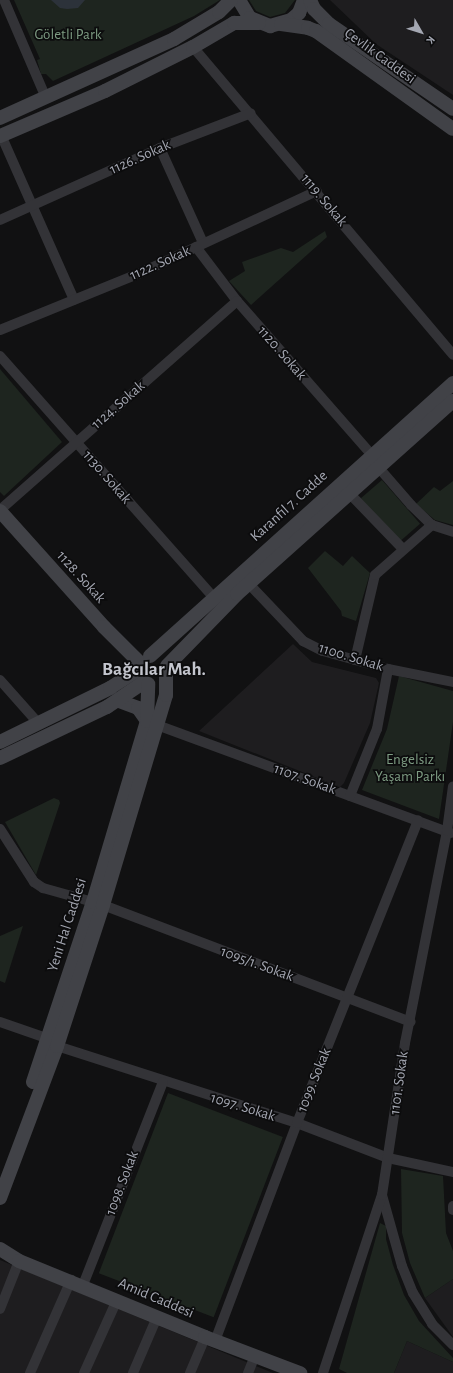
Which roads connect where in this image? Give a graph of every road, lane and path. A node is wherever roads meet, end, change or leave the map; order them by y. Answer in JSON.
{"nodes":[{"id":1,"x":4,"y":0,"type":"edge"},
{"id":2,"x":231,"y":0,"type":"edge"},
{"id":3,"x":239,"y":0,"type":"edge"},
{"id":4,"x":304,"y":0,"type":"edge"},
{"id":5,"x":310,"y":0,"type":"edge"},
{"id":6,"x":259,"y":23,"type":"junction"},
{"id":7,"x":281,"y":24,"type":"junction"},
{"id":8,"x":193,"y":47,"type":"junction"},
{"id":9,"x":46,"y":98,"type":"junction"},
{"id":10,"x":453,"y":109,"type":"edge"},
{"id":11,"x":251,"y":113,"type":"junction"},
{"id":12,"x":0,"y":118,"type":"edge"},
{"id":13,"x":453,"y":129,"type":"edge"},
{"id":14,"x":0,"y":136,"type":"edge"},
{"id":15,"x":160,"y":148,"type":"junction"},
{"id":16,"x":317,"y":191,"type":"junction"},
{"id":17,"x":32,"y":206,"type":"junction"},
{"id":18,"x":0,"y":220,"type":"edge"},
{"id":19,"x":199,"y":245,"type":"junction"},
{"id":20,"x":74,"y":300,"type":"junction"},
{"id":21,"x":237,"y":301,"type":"junction"},
{"id":22,"x":0,"y":330,"type":"edge"},
{"id":23,"x":453,"y":355,"type":"edge"},
{"id":24,"x":0,"y":356,"type":"edge"},
{"id":25,"x":453,"y":383,"type":"edge"},
{"id":26,"x":453,"y":401,"type":"edge"},
{"id":27,"x":76,"y":441,"type":"junction"},
{"id":28,"x":372,"y":455,"type":"junction"},
{"id":29,"x":379,"y":468,"type":"junction"},
{"id":30,"x":350,"y":494,"type":"junction"},
{"id":31,"x":0,"y":510,"type":"edge"},
{"id":32,"x":432,"y":525,"type":"junction"},
{"id":33,"x":453,"y":532,"type":"edge"},
{"id":34,"x":402,"y":549,"type":"junction"},
{"id":35,"x":249,"y":584,"type":"junction"},
{"id":36,"x":214,"y":598,"type":"junction"},
{"id":37,"x":355,"y":660,"type":"junction"},
{"id":38,"x":388,"y":669,"type":"junction"},
{"id":39,"x":144,"y":671,"type":"junction"},
{"id":40,"x":167,"y":671,"type":"junction"},
{"id":41,"x":0,"y":680,"type":"edge"},
{"id":42,"x":453,"y":682,"type":"edge"},
{"id":43,"x":119,"y":701,"type":"junction"},
{"id":44,"x":152,"y":723,"type":"junction"},
{"id":45,"x":39,"y":724,"type":"junction"},
{"id":46,"x":0,"y":742,"type":"edge"},
{"id":47,"x":0,"y":758,"type":"edge"},
{"id":48,"x":453,"y":786,"type":"edge"},
{"id":49,"x":350,"y":796,"type":"junction"},
{"id":50,"x":418,"y":820,"type":"junction"},
{"id":51,"x":0,"y":829,"type":"edge"},
{"id":52,"x":450,"y":832,"type":"edge"},
{"id":53,"x":98,"y":903,"type":"junction"},
{"id":54,"x":347,"y":997,"type":"junction"},
{"id":55,"x":0,"y":1022,"type":"edge"},
{"id":56,"x":411,"y":1022,"type":"junction"},
{"id":57,"x":53,"y":1042,"type":"junction"},
{"id":58,"x":162,"y":1082,"type":"junction"},
{"id":59,"x":297,"y":1123,"type":"junction"},
{"id":60,"x":388,"y":1158,"type":"junction"},
{"id":61,"x":0,"y":1171,"type":"edge"},
{"id":62,"x":453,"y":1172,"type":"edge"},
{"id":63,"x":382,"y":1195,"type":"junction"},
{"id":64,"x":0,"y":1198,"type":"edge"},
{"id":65,"x":453,"y":1206,"type":"edge"},
{"id":66,"x":453,"y":1210,"type":"edge"},
{"id":67,"x":0,"y":1249,"type":"edge"},
{"id":68,"x":19,"y":1260,"type":"junction"},
{"id":69,"x":77,"y":1283,"type":"junction"},
{"id":70,"x":117,"y":1300,"type":"junction"},
{"id":71,"x":0,"y":1309,"type":"edge"},
{"id":72,"x":157,"y":1317,"type":"junction"},
{"id":73,"x":210,"y":1339,"type":"junction"},
{"id":74,"x":453,"y":1345,"type":"edge"},
{"id":75,"x":255,"y":1356,"type":"junction"},
{"id":76,"x":30,"y":1373,"type":"edge"},
{"id":77,"x":84,"y":1373,"type":"edge"},
{"id":78,"x":133,"y":1373,"type":"edge"},
{"id":79,"x":190,"y":1373,"type":"edge"},
{"id":80,"x":248,"y":1373,"type":"edge"},
{"id":81,"x":300,"y":1373,"type":"edge"},
{"id":82,"x":323,"y":1373,"type":"edge"}],
"edges":[{"from":1,"to":9,"type":"street"},
{"from":2,"to":9,"type":"street"},
{"from":3,"to":6,"type":"street"},
{"from":4,"to":7,"type":"street"},
{"from":5,"to":10,"type":"street","name":"Çevlik Caddesi"},
{"from":6,"to":7,"type":"street","name":"Çevlik Caddesi"},
{"from":6,"to":8,"type":"street","name":"Çevlik Caddesi"},
{"from":7,"to":13,"type":"street","name":"Çevlik Caddesi"},
{"from":8,"to":11,"type":"street","name":"1119. Sokak"},
{"from":8,"to":14,"type":"street","name":"Çevlik Caddesi"},
{"from":9,"to":12,"type":"street"},
{"from":11,"to":15,"type":"street","name":"1126. Sokak"},
{"from":11,"to":16,"type":"street","name":"1119. Sokak"},
{"from":14,"to":17,"type":"street"},
{"from":15,"to":17,"type":"street","name":"1126. Sokak"},
{"from":15,"to":19,"type":"street","name":"1120. Sokak"},
{"from":16,"to":19,"type":"street","name":"1122. Sokak"},
{"from":16,"to":23,"type":"street","name":"1119. Sokak"},
{"from":17,"to":18,"type":"street","name":"1126. Sokak"},
{"from":17,"to":20,"type":"street"},
{"from":19,"to":20,"type":"street","name":"1122. Sokak"},
{"from":19,"to":21,"type":"street","name":"1120. Sokak"},
{"from":20,"to":22,"type":"street","name":"1122. Sokak"},
{"from":21,"to":27,"type":"street","name":"1124. Sokak"},
{"from":21,"to":28,"type":"street","name":"1120. Sokak"},
{"from":24,"to":27,"type":"street","name":"1130. Sokak"},
{"from":25,"to":28,"type":"street","name":"Karanfil 7. Cadde"},
{"from":26,"to":29,"type":"street","name":"Karanfil 7. Cadde"},
{"from":27,"to":31,"type":"street","name":"1124. Sokak"},
{"from":27,"to":36,"type":"street","name":"1130. Sokak"},
{"from":28,"to":36,"type":"street","name":"Karanfil 7. Cadde"},
{"from":29,"to":30,"type":"street","name":"Karanfil 7. Cadde"},
{"from":29,"to":32,"type":"street"},
{"from":30,"to":34,"type":"street"},
{"from":30,"to":35,"type":"street","name":"Karanfil 7. Cadde"},
{"from":31,"to":39,"type":"street","name":"1128. Sokak"},
{"from":32,"to":33,"type":"street"},
{"from":32,"to":34,"type":"street"},
{"from":34,"to":37,"type":"street"},
{"from":35,"to":37,"type":"street","name":"1100. Sokak"},
{"from":35,"to":40,"type":"street","name":"Karanfil 7. Cadde"},
{"from":36,"to":39,"type":"street","name":"Karanfil 7. Cadde"},
{"from":37,"to":38,"type":"street","name":"1100. Sokak"},
{"from":38,"to":42,"type":"street","name":"1100. Sokak"},
{"from":38,"to":49,"type":"street"},
{"from":39,"to":40,"type":"street","name":"Karanfil 7. Cadde"},
{"from":39,"to":40,"type":"street","name":"1128. Sokak"},
{"from":39,"to":43,"type":"street","name":"Karanfil 7. Cadde"},
{"from":39,"to":44,"type":"street","name":"Yeni Hal Caddesi"},
{"from":39,"to":45,"type":"street","name":"Karanfil 7. Cadde"},
{"from":40,"to":44,"type":"street"},
{"from":41,"to":45,"type":"street"},
{"from":43,"to":44,"type":"street"},
{"from":43,"to":47,"type":"street","name":"Karanfil 7. Cadde"},
{"from":44,"to":49,"type":"street","name":"1107. Sokak"},
{"from":44,"to":53,"type":"street","name":"Yeni Hal Caddesi"},
{"from":45,"to":46,"type":"street","name":"Karanfil 7. Cadde"},
{"from":48,"to":52,"type":"street","name":"1101. Sokak"},
{"from":49,"to":50,"type":"street","name":"1107. Sokak"},
{"from":50,"to":52,"type":"street","name":"1107. Sokak"},
{"from":50,"to":54,"type":"street","name":"1099. Sokak"},
{"from":51,"to":53,"type":"street","name":"1095/1. Sokak"},
{"from":52,"to":56,"type":"street","name":"1101. Sokak"},
{"from":53,"to":54,"type":"street","name":"1095/1. Sokak"},
{"from":53,"to":57,"type":"street","name":"Yeni Hal Caddesi"},
{"from":54,"to":56,"type":"street","name":"1095/1. Sokak"},
{"from":54,"to":59,"type":"street","name":"1099. Sokak"},
{"from":55,"to":57,"type":"street","name":"1097. Sokak"},
{"from":56,"to":60,"type":"street","name":"1101. Sokak"},
{"from":57,"to":58,"type":"street","name":"1097. Sokak"},
{"from":57,"to":61,"type":"street","name":"Yeni Hal Caddesi"},
{"from":57,"to":64,"type":"street"},
{"from":58,"to":59,"type":"street","name":"1097. Sokak"},
{"from":58,"to":69,"type":"street","name":"1098. Sokak"},
{"from":59,"to":60,"type":"street","name":"1097. Sokak"},
{"from":59,"to":73,"type":"street","name":"1099. Sokak"},
{"from":60,"to":62,"type":"street","name":"1097. Sokak"},
{"from":60,"to":63,"type":"street","name":"1101. Sokak"},
{"from":63,"to":74,"type":"street"},
{"from":63,"to":82,"type":"street","name":"1101. Sokak"},
{"from":65,"to":66,"type":"street"},
{"from":67,"to":68,"type":"street","name":"Amid Caddesi"},
{"from":68,"to":69,"type":"street","name":"Amid Caddesi"},
{"from":68,"to":71,"type":"street"},
{"from":69,"to":70,"type":"street","name":"Amid Caddesi"},
{"from":69,"to":76,"type":"street","name":"1098. Sokak"},
{"from":70,"to":72,"type":"street","name":"Amid Caddesi"},
{"from":70,"to":77,"type":"street"},
{"from":72,"to":73,"type":"street","name":"Amid Caddesi"},
{"from":72,"to":78,"type":"street"},
{"from":73,"to":75,"type":"street","name":"Amid Caddesi"},
{"from":73,"to":79,"type":"street","name":"1099. Sokak"},
{"from":75,"to":80,"type":"street"},
{"from":75,"to":81,"type":"street","name":"Amid Caddesi"}]}
